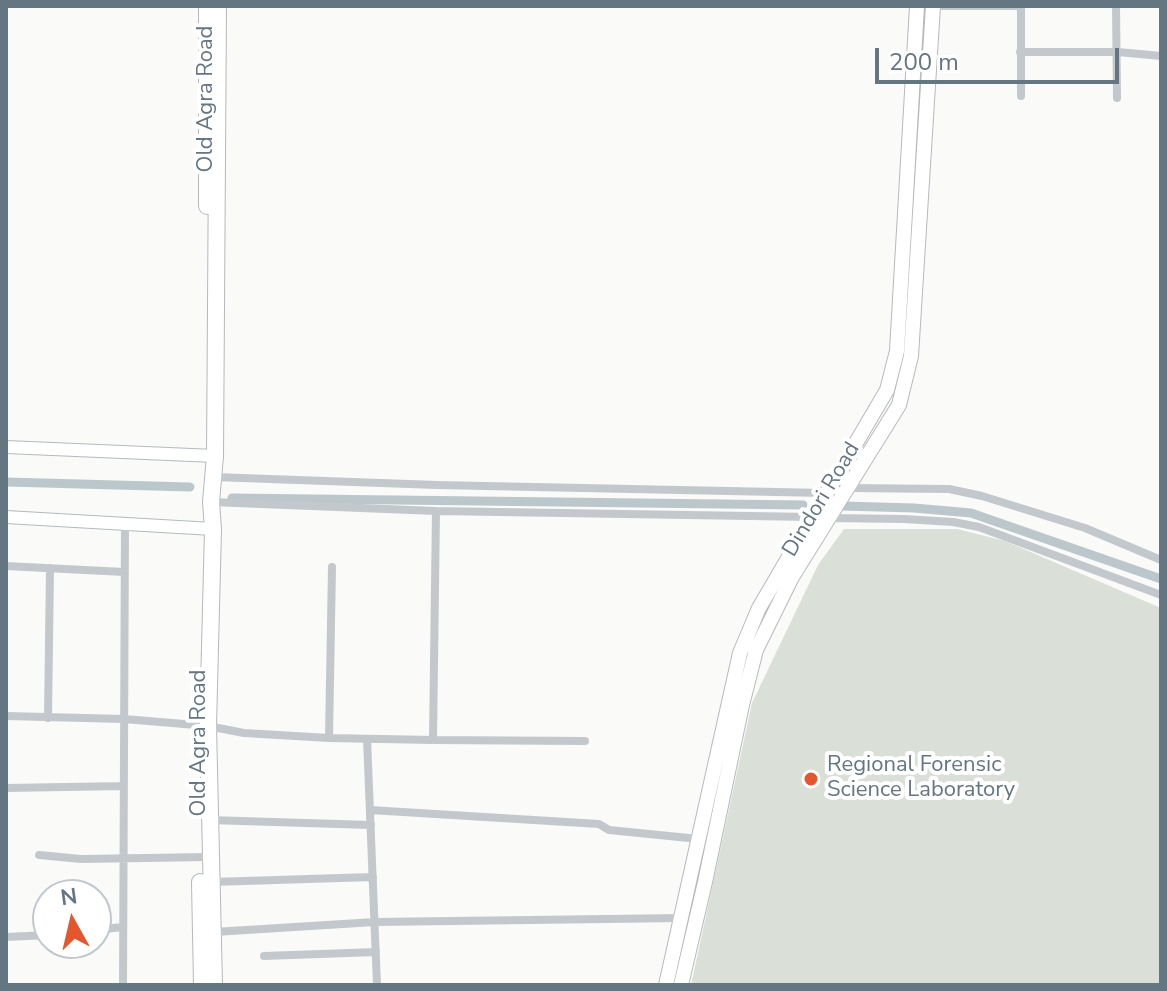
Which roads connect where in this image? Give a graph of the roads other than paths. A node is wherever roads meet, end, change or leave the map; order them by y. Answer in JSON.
{"nodes":[{"id":1,"x":207,"y":6,"type":"edge"},
{"id":2,"x":218,"y":6,"type":"edge"},
{"id":3,"x":917,"y":6,"type":"edge"},
{"id":4,"x":933,"y":6,"type":"edge"},
{"id":5,"x":1021,"y":6,"type":"edge"},
{"id":6,"x":1116,"y":6,"type":"edge"},
{"id":7,"x":1020,"y":52,"type":"junction"},
{"id":8,"x":1118,"y":52,"type":"junction"},
{"id":9,"x":1161,"y":56,"type":"edge"},
{"id":10,"x":1021,"y":96,"type":"dead end"},
{"id":11,"x":1117,"y":98,"type":"dead end"},
{"id":12,"x":6,"y":447,"type":"edge"},
{"id":13,"x":210,"y":455,"type":"junction"},
{"id":14,"x":214,"y":477,"type":"junction"},
{"id":15,"x":825,"y":493,"type":"junction"},
{"id":16,"x":844,"y":494,"type":"junction"},
{"id":17,"x":211,"y":502,"type":"junction"},
{"id":18,"x":436,"y":511,"type":"junction"},
{"id":19,"x":6,"y":517,"type":"edge"},
{"id":20,"x":810,"y":517,"type":"junction"},
{"id":21,"x":829,"y":518,"type":"junction"},
{"id":22,"x":125,"y":523,"type":"junction"},
{"id":23,"x":208,"y":529,"type":"junction"},
{"id":24,"x":1161,"y":560,"type":"edge"},
{"id":25,"x":6,"y":566,"type":"edge"},
{"id":26,"x":332,"y":567,"type":"dead end"},
{"id":27,"x":50,"y":568,"type":"junction"},
{"id":28,"x":124,"y":572,"type":"junction"},
{"id":29,"x":1161,"y":595,"type":"edge"},
{"id":30,"x":6,"y":716,"type":"edge"},
{"id":31,"x":48,"y":718,"type":"junction"},
{"id":32,"x":124,"y":719,"type":"junction"},
{"id":33,"x":204,"y":726,"type":"junction"},
{"id":34,"x":329,"y":738,"type":"junction"},
{"id":35,"x":367,"y":739,"type":"junction"},
{"id":36,"x":433,"y":740,"type":"junction"},
{"id":37,"x":585,"y":741,"type":"dead end"},
{"id":38,"x":123,"y":786,"type":"junction"},
{"id":39,"x":6,"y":788,"type":"edge"},
{"id":40,"x":370,"y":810,"type":"junction"},
{"id":41,"x":209,"y":820,"type":"junction"},
{"id":42,"x":371,"y":825,"type":"junction"},
{"id":43,"x":700,"y":839,"type":"junction"},
{"id":44,"x":39,"y":855,"type":"dead end"},
{"id":45,"x":205,"y":857,"type":"junction"},
{"id":46,"x":122,"y":858,"type":"junction"},
{"id":47,"x":373,"y":877,"type":"junction"},
{"id":48,"x":211,"y":882,"type":"junction"},
{"id":49,"x":682,"y":918,"type":"junction"},
{"id":50,"x":375,"y":922,"type":"junction"},
{"id":51,"x":122,"y":927,"type":"junction"},
{"id":52,"x":112,"y":928,"type":"edge"},
{"id":53,"x":214,"y":932,"type":"junction"},
{"id":54,"x":32,"y":936,"type":"edge"},
{"id":55,"x":6,"y":937,"type":"edge"},
{"id":56,"x":376,"y":952,"type":"junction"},
{"id":57,"x":264,"y":956,"type":"dead end"},
{"id":58,"x":123,"y":985,"type":"edge"},
{"id":59,"x":202,"y":985,"type":"edge"},
{"id":60,"x":214,"y":985,"type":"edge"},
{"id":61,"x":377,"y":985,"type":"edge"},
{"id":62,"x":666,"y":985,"type":"edge"},
{"id":63,"x":681,"y":985,"type":"edge"}],
"edges":[{"from":1,"to":13,"type":"highway","name":"Old Agra Road"},
{"from":2,"to":13,"type":"highway"},
{"from":3,"to":15,"type":"main road","name":"Dindori Road"},
{"from":4,"to":5,"type":"street"},
{"from":4,"to":16,"type":"main road"},
{"from":5,"to":7,"type":"street"},
{"from":6,"to":8,"type":"street"},
{"from":7,"to":8,"type":"street"},
{"from":7,"to":10,"type":"street"},
{"from":8,"to":9,"type":"street"},
{"from":8,"to":11,"type":"street"},
{"from":12,"to":13,"type":"street"},
{"from":13,"to":14,"type":"highway"},
{"from":14,"to":15,"type":"street"},
{"from":14,"to":17,"type":"highway"},
{"from":15,"to":16,"type":"street"},
{"from":15,"to":20,"type":"main road","name":"Dindori Road"},
{"from":16,"to":21,"type":"main road"},
{"from":16,"to":24,"type":"street"},
{"from":17,"to":18,"type":"street"},
{"from":17,"to":23,"type":"highway"},
{"from":18,"to":20,"type":"street"},
{"from":18,"to":36,"type":"street"},
{"from":19,"to":22,"type":"street"},
{"from":20,"to":21,"type":"street"},
{"from":20,"to":43,"type":"main road","name":"Dindori Road"},
{"from":21,"to":29,"type":"street"},
{"from":21,"to":63,"type":"main road"},
{"from":22,"to":23,"type":"street"},
{"from":22,"to":28,"type":"street"},
{"from":23,"to":33,"type":"highway"},
{"from":25,"to":27,"type":"street"},
{"from":26,"to":34,"type":"street"},
{"from":27,"to":28,"type":"street"},
{"from":27,"to":31,"type":"street"},
{"from":28,"to":32,"type":"street"},
{"from":30,"to":31,"type":"street"},
{"from":31,"to":32,"type":"street"},
{"from":32,"to":33,"type":"street"},
{"from":32,"to":38,"type":"street"},
{"from":33,"to":34,"type":"street"},
{"from":33,"to":41,"type":"highway"},
{"from":33,"to":45,"type":"highway","name":"Old Agra Road"},
{"from":34,"to":35,"type":"street"},
{"from":35,"to":36,"type":"street"},
{"from":35,"to":40,"type":"street"},
{"from":36,"to":37,"type":"street"},
{"from":38,"to":39,"type":"street"},
{"from":38,"to":46,"type":"street"},
{"from":40,"to":42,"type":"street"},
{"from":40,"to":43,"type":"street"},
{"from":41,"to":42,"type":"street"},
{"from":41,"to":45,"type":"highway"},
{"from":42,"to":47,"type":"street"},
{"from":43,"to":49,"type":"main road","name":"Dindori Road"},
{"from":44,"to":46,"type":"street"},
{"from":45,"to":46,"type":"street"},
{"from":45,"to":48,"type":"highway"},
{"from":45,"to":59,"type":"highway","name":"Old Agra Road"},
{"from":46,"to":51,"type":"street"},
{"from":47,"to":48,"type":"street"},
{"from":47,"to":50,"type":"street"},
{"from":48,"to":53,"type":"highway"},
{"from":49,"to":50,"type":"street"},
{"from":49,"to":62,"type":"main road","name":"Dindori Road"},
{"from":50,"to":53,"type":"street"},
{"from":50,"to":56,"type":"street"},
{"from":51,"to":52,"type":"street"},
{"from":51,"to":58,"type":"street"},
{"from":53,"to":60,"type":"highway"},
{"from":54,"to":55,"type":"street"},
{"from":56,"to":57,"type":"street"},
{"from":56,"to":61,"type":"street"}]}
